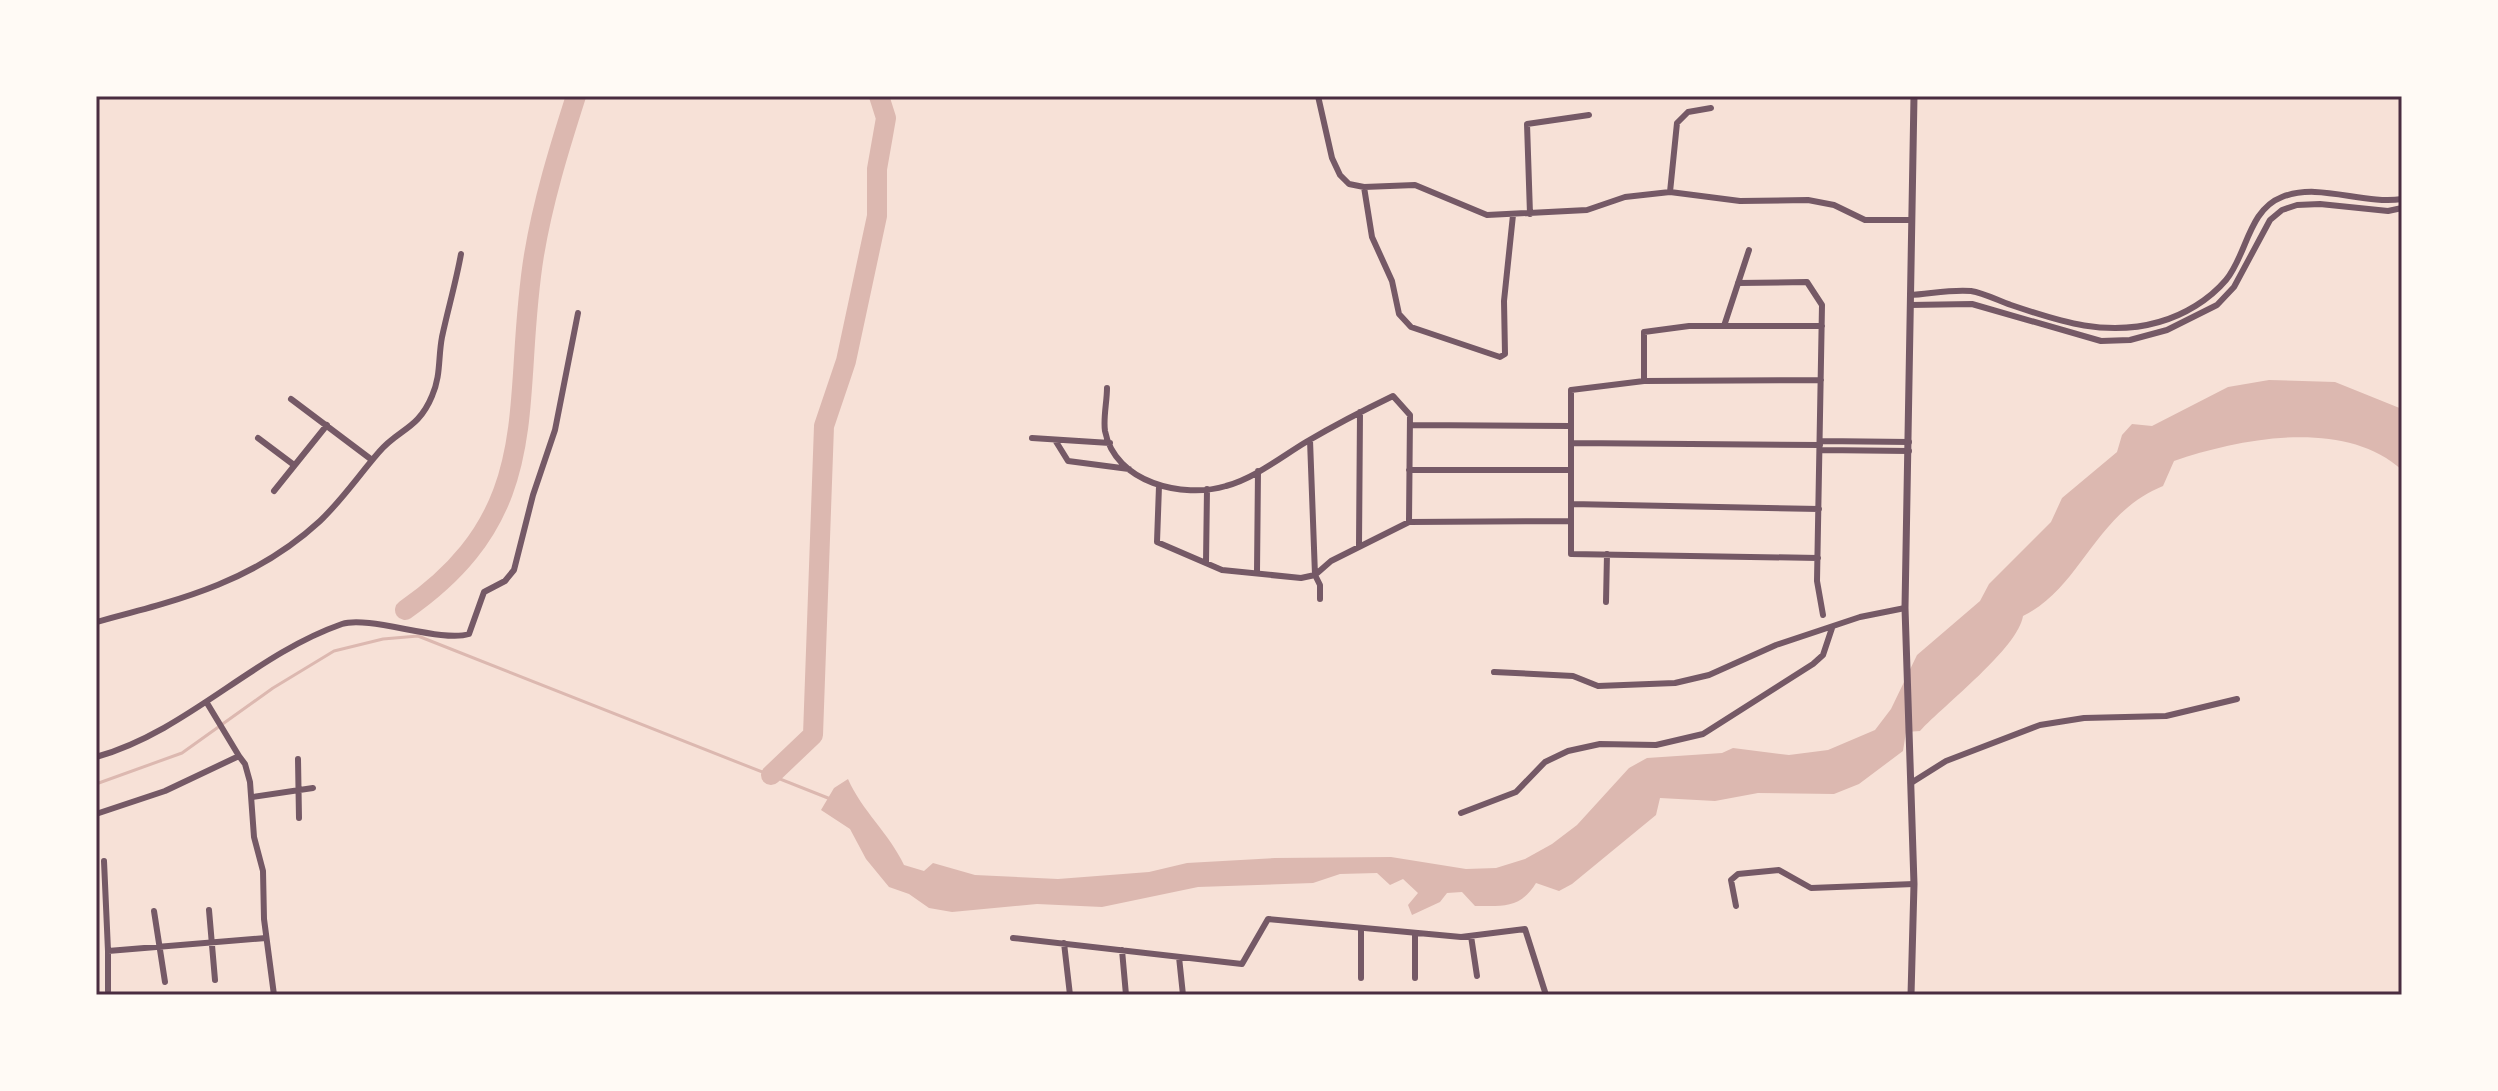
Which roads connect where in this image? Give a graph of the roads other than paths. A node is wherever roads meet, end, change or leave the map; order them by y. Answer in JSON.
{"nodes":[{"id":1,"x":1320,"y":96,"type":"edge"},
{"id":2,"x":1914,"y":96,"type":"edge"},
{"id":3,"x":1711,"y":108,"type":"dead end"},
{"id":4,"x":1589,"y":115,"type":"dead end"},
{"id":5,"x":1364,"y":187,"type":"junction"},
{"id":6,"x":1670,"y":192,"type":"junction"},
{"id":7,"x":2402,"y":199,"type":"edge"},
{"id":8,"x":2402,"y":208,"type":"edge"},
{"id":9,"x":1530,"y":214,"type":"junction"},
{"id":10,"x":1513,"y":215,"type":"junction"},
{"id":11,"x":1911,"y":220,"type":"junction"},
{"id":12,"x":1749,"y":250,"type":"dead end"},
{"id":13,"x":461,"y":254,"type":"dead end"},
{"id":14,"x":1738,"y":283,"type":"junction"},
{"id":15,"x":1910,"y":295,"type":"junction"},
{"id":16,"x":1910,"y":305,"type":"junction"},
{"id":17,"x":578,"y":313,"type":"dead end"},
{"id":18,"x":1724,"y":326,"type":"junction"},
{"id":19,"x":1822,"y":326,"type":"junction"},
{"id":20,"x":1821,"y":380,"type":"junction"},
{"id":21,"x":1644,"y":381,"type":"junction"},
{"id":22,"x":1107,"y":388,"type":"dead end"},
{"id":23,"x":291,"y":399,"type":"dead end"},
{"id":24,"x":1360,"y":412,"type":"junction"},
{"id":25,"x":327,"y":425,"type":"junction"},
{"id":26,"x":1410,"y":425,"type":"junction"},
{"id":27,"x":1571,"y":426,"type":"junction"},
{"id":28,"x":258,"y":438,"type":"dead end"},
{"id":29,"x":1032,"y":438,"type":"dead end"},
{"id":30,"x":1055,"y":440,"type":"junction"},
{"id":31,"x":1310,"y":440,"type":"junction"},
{"id":32,"x":1909,"y":442,"type":"junction"},
{"id":33,"x":1110,"y":443,"type":"junction"},
{"id":34,"x":1571,"y":443,"type":"junction"},
{"id":35,"x":1820,"y":445,"type":"junction"},
{"id":36,"x":1909,"y":451,"type":"junction"},
{"id":37,"x":372,"y":460,"type":"junction"},
{"id":38,"x":294,"y":465,"type":"junction"},
{"id":39,"x":1129,"y":469,"type":"junction"},
{"id":40,"x":1409,"y":470,"type":"junction"},
{"id":41,"x":1571,"y":470,"type":"junction"},
{"id":42,"x":1258,"y":471,"type":"junction"},
{"id":43,"x":1159,"y":486,"type":"junction"},
{"id":44,"x":1207,"y":489,"type":"junction"},
{"id":45,"x":274,"y":491,"type":"dead end"},
{"id":46,"x":1571,"y":504,"type":"junction"},
{"id":47,"x":1819,"y":509,"type":"junction"},
{"id":48,"x":1571,"y":521,"type":"junction"},
{"id":49,"x":1409,"y":522,"type":"junction"},
{"id":50,"x":1359,"y":546,"type":"junction"},
{"id":51,"x":1607,"y":554,"type":"junction"},
{"id":52,"x":1818,"y":558,"type":"junction"},
{"id":53,"x":1206,"y":563,"type":"junction"},
{"id":54,"x":1257,"y":572,"type":"junction"},
{"id":55,"x":1315,"y":575,"type":"junction"},
{"id":56,"x":1320,"y":599,"type":"dead end"},
{"id":57,"x":1606,"y":602,"type":"dead end"},
{"id":58,"x":1905,"y":608,"type":"junction"},
{"id":59,"x":1823,"y":615,"type":"dead end"},
{"id":60,"x":96,"y":622,"type":"edge"},
{"id":61,"x":1832,"y":628,"type":"junction"},
{"id":62,"x":1494,"y":672,"type":"dead end"},
{"id":63,"x":2237,"y":699,"type":"dead end"},
{"id":64,"x":207,"y":703,"type":"junction"},
{"id":65,"x":236,"y":753,"type":"junction"},
{"id":66,"x":96,"y":757,"type":"edge"},
{"id":67,"x":298,"y":759,"type":"dead end"},
{"id":68,"x":1911,"y":783,"type":"junction"},
{"id":69,"x":313,"y":788,"type":"dead end"},
{"id":70,"x":298,"y":790,"type":"junction"},
{"id":71,"x":252,"y":797,"type":"junction"},
{"id":72,"x":1461,"y":813,"type":"dead end"},
{"id":73,"x":96,"y":814,"type":"edge"},
{"id":74,"x":299,"y":818,"type":"dead end"},
{"id":75,"x":104,"y":861,"type":"dead end"},
{"id":76,"x":1914,"y":884,"type":"junction"},
{"id":77,"x":96,"y":885,"type":"edge"},
{"id":78,"x":105,"y":885,"type":"junction"},
{"id":79,"x":1736,"y":906,"type":"dead end"},
{"id":80,"x":209,"y":910,"type":"dead end"},
{"id":81,"x":154,"y":911,"type":"dead end"},
{"id":82,"x":1361,"y":930,"type":"junction"},
{"id":83,"x":1415,"y":934,"type":"junction"},
{"id":84,"x":1471,"y":936,"type":"junction"},
{"id":85,"x":266,"y":938,"type":"junction"},
{"id":86,"x":1013,"y":938,"type":"dead end"},
{"id":87,"x":212,"y":941,"type":"junction"},
{"id":88,"x":1064,"y":943,"type":"junction"},
{"id":89,"x":159,"y":945,"type":"junction"},
{"id":90,"x":1122,"y":950,"type":"junction"},
{"id":91,"x":108,"y":951,"type":"junction"},
{"id":92,"x":1179,"y":957,"type":"junction"},
{"id":93,"x":1477,"y":976,"type":"dead end"},
{"id":94,"x":1361,"y":978,"type":"dead end"},
{"id":95,"x":1415,"y":978,"type":"dead end"},
{"id":96,"x":215,"y":980,"type":"dead end"},
{"id":97,"x":165,"y":982,"type":"dead end"},
{"id":98,"x":108,"y":991,"type":"dead end"},
{"id":99,"x":274,"y":995,"type":"edge"},
{"id":100,"x":1070,"y":995,"type":"edge"},
{"id":101,"x":1126,"y":995,"type":"edge"},
{"id":102,"x":1183,"y":995,"type":"edge"},
{"id":103,"x":1546,"y":995,"type":"edge"},
{"id":104,"x":1911,"y":995,"type":"edge"}],
"edges":[{"from":1,"to":5,"type":"street"},
{"from":2,"to":11,"type":"street"},
{"from":3,"to":6,"type":"street"},
{"from":4,"to":9,"type":"street"},
{"from":5,"to":10,"type":"street"},
{"from":5,"to":10,"type":"street"},
{"from":6,"to":9,"type":"street"},
{"from":6,"to":11,"type":"street"},
{"from":7,"to":15,"type":"street"},
{"from":8,"to":16,"type":"street"},
{"from":9,"to":10,"type":"street"},
{"from":11,"to":15,"type":"street"},
{"from":12,"to":14,"type":"street"},
{"from":13,"to":37,"type":"street"},
{"from":14,"to":18,"type":"street"},
{"from":14,"to":19,"type":"street"},
{"from":15,"to":16,"type":"street"},
{"from":16,"to":32,"type":"street"},
{"from":17,"to":64,"type":"street"},
{"from":18,"to":19,"type":"street"},
{"from":18,"to":21,"type":"street"},
{"from":19,"to":20,"type":"street"},
{"from":20,"to":21,"type":"street"},
{"from":20,"to":35,"type":"street"},
{"from":21,"to":27,"type":"street"},
{"from":22,"to":33,"type":"street"},
{"from":23,"to":25,"type":"street"},
{"from":24,"to":26,"type":"street"},
{"from":24,"to":31,"type":"street"},
{"from":24,"to":50,"type":"street"},
{"from":25,"to":37,"type":"street"},
{"from":25,"to":38,"type":"street"},
{"from":26,"to":27,"type":"street"},
{"from":26,"to":40,"type":"street"},
{"from":27,"to":34,"type":"street"},
{"from":28,"to":38,"type":"street"},
{"from":29,"to":30,"type":"street"},
{"from":30,"to":33,"type":"street"},
{"from":30,"to":39,"type":"street"},
{"from":31,"to":42,"type":"street"},
{"from":31,"to":55,"type":"street"},
{"from":32,"to":35,"type":"street"},
{"from":32,"to":36,"type":"street"},
{"from":33,"to":39,"type":"street"},
{"from":34,"to":35,"type":"street"},
{"from":34,"to":41,"type":"street"},
{"from":35,"to":36,"type":"street"},
{"from":35,"to":47,"type":"street"},
{"from":36,"to":58,"type":"street"},
{"from":37,"to":60,"type":"street"},
{"from":38,"to":45,"type":"street"},
{"from":39,"to":43,"type":"street"},
{"from":40,"to":41,"type":"street"},
{"from":40,"to":49,"type":"street"},
{"from":41,"to":46,"type":"street"},
{"from":42,"to":44,"type":"street"},
{"from":42,"to":54,"type":"street"},
{"from":43,"to":44,"type":"street"},
{"from":43,"to":53,"type":"street"},
{"from":44,"to":53,"type":"street"},
{"from":46,"to":47,"type":"street"},
{"from":46,"to":48,"type":"street"},
{"from":47,"to":52,"type":"street"},
{"from":48,"to":49,"type":"street"},
{"from":48,"to":51,"type":"street"},
{"from":49,"to":50,"type":"street"},
{"from":50,"to":55,"type":"street"},
{"from":51,"to":52,"type":"street"},
{"from":51,"to":57,"type":"street"},
{"from":52,"to":59,"type":"street"},
{"from":53,"to":54,"type":"street"},
{"from":54,"to":55,"type":"street"},
{"from":55,"to":56,"type":"street"},
{"from":58,"to":61,"type":"street"},
{"from":58,"to":68,"type":"street"},
{"from":61,"to":62,"type":"street"},
{"from":61,"to":72,"type":"street"},
{"from":63,"to":68,"type":"street"},
{"from":64,"to":65,"type":"street"},
{"from":64,"to":66,"type":"street"},
{"from":65,"to":71,"type":"street"},
{"from":65,"to":73,"type":"street"},
{"from":67,"to":70,"type":"street"},
{"from":68,"to":76,"type":"street"},
{"from":69,"to":70,"type":"street"},
{"from":70,"to":71,"type":"street"},
{"from":70,"to":74,"type":"street"},
{"from":71,"to":85,"type":"street"},
{"from":75,"to":78,"type":"street"},
{"from":76,"to":79,"type":"street"},
{"from":76,"to":104,"type":"street"},
{"from":77,"to":78,"type":"street"},
{"from":78,"to":91,"type":"street"},
{"from":80,"to":87,"type":"street"},
{"from":81,"to":89,"type":"street"},
{"from":82,"to":83,"type":"street"},
{"from":82,"to":92,"type":"street"},
{"from":82,"to":94,"type":"street"},
{"from":83,"to":84,"type":"street"},
{"from":83,"to":95,"type":"street"},
{"from":84,"to":93,"type":"street"},
{"from":84,"to":103,"type":"street"},
{"from":85,"to":87,"type":"street"},
{"from":85,"to":99,"type":"street"},
{"from":86,"to":88,"type":"street"},
{"from":87,"to":89,"type":"street"},
{"from":87,"to":96,"type":"street"},
{"from":88,"to":90,"type":"street"},
{"from":88,"to":100,"type":"street"},
{"from":89,"to":91,"type":"street"},
{"from":89,"to":97,"type":"street"},
{"from":90,"to":92,"type":"street"},
{"from":90,"to":101,"type":"street"},
{"from":91,"to":98,"type":"street"},
{"from":92,"to":102,"type":"street"}]}
